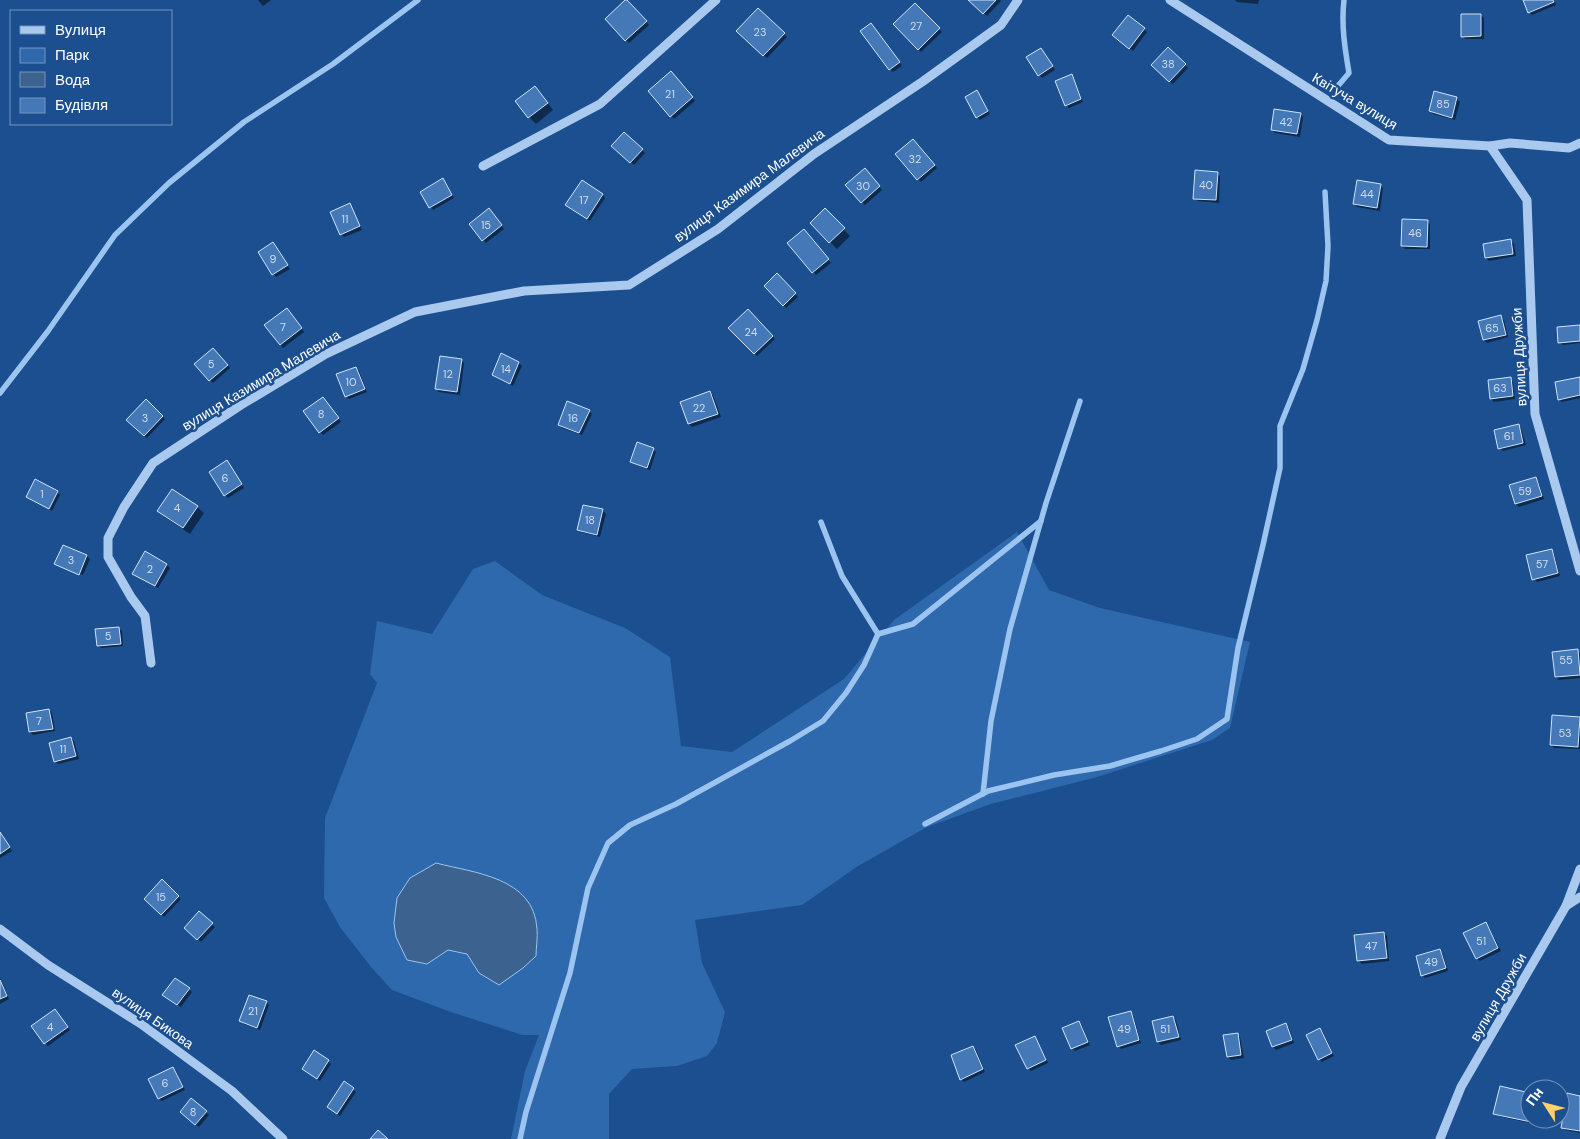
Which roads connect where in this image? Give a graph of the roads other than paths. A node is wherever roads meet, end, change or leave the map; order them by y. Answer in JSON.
{"nodes":[{"id":1,"x":716,"y":0,"type":"edge"},
{"id":2,"x":1018,"y":0,"type":"edge"},
{"id":3,"x":1170,"y":0,"type":"edge"},
{"id":4,"x":1580,"y":143,"type":"edge"},
{"id":5,"x":1490,"y":146,"type":"junction"},
{"id":6,"x":483,"y":166,"type":"dead end"},
{"id":7,"x":1580,"y":571,"type":"edge"},
{"id":8,"x":151,"y":662,"type":"dead end"},
{"id":9,"x":1580,"y":869,"type":"edge"},
{"id":10,"x":1580,"y":898,"type":"edge"},
{"id":11,"x":1566,"y":906,"type":"junction"},
{"id":12,"x":0,"y":929,"type":"edge"},
{"id":13,"x":283,"y":1139,"type":"edge"},
{"id":14,"x":1440,"y":1139,"type":"edge"}],
"edges":[{"from":1,"to":6,"type":"street"},
{"from":2,"to":8,"type":"street","name":"вулиця Казимира Малевича"},
{"from":3,"to":5,"type":"street","name":"Квітуча вулиця"},
{"from":4,"to":5,"type":"street","name":"Квітуча вулиця"},
{"from":5,"to":7,"type":"street","name":"вулиця Дружби"},
{"from":9,"to":11,"type":"street","name":"вулиця Дружби"},
{"from":10,"to":11,"type":"street"},
{"from":11,"to":14,"type":"street","name":"вулиця Дружби"},
{"from":12,"to":13,"type":"street","name":"вулиця Бикова"}]}
